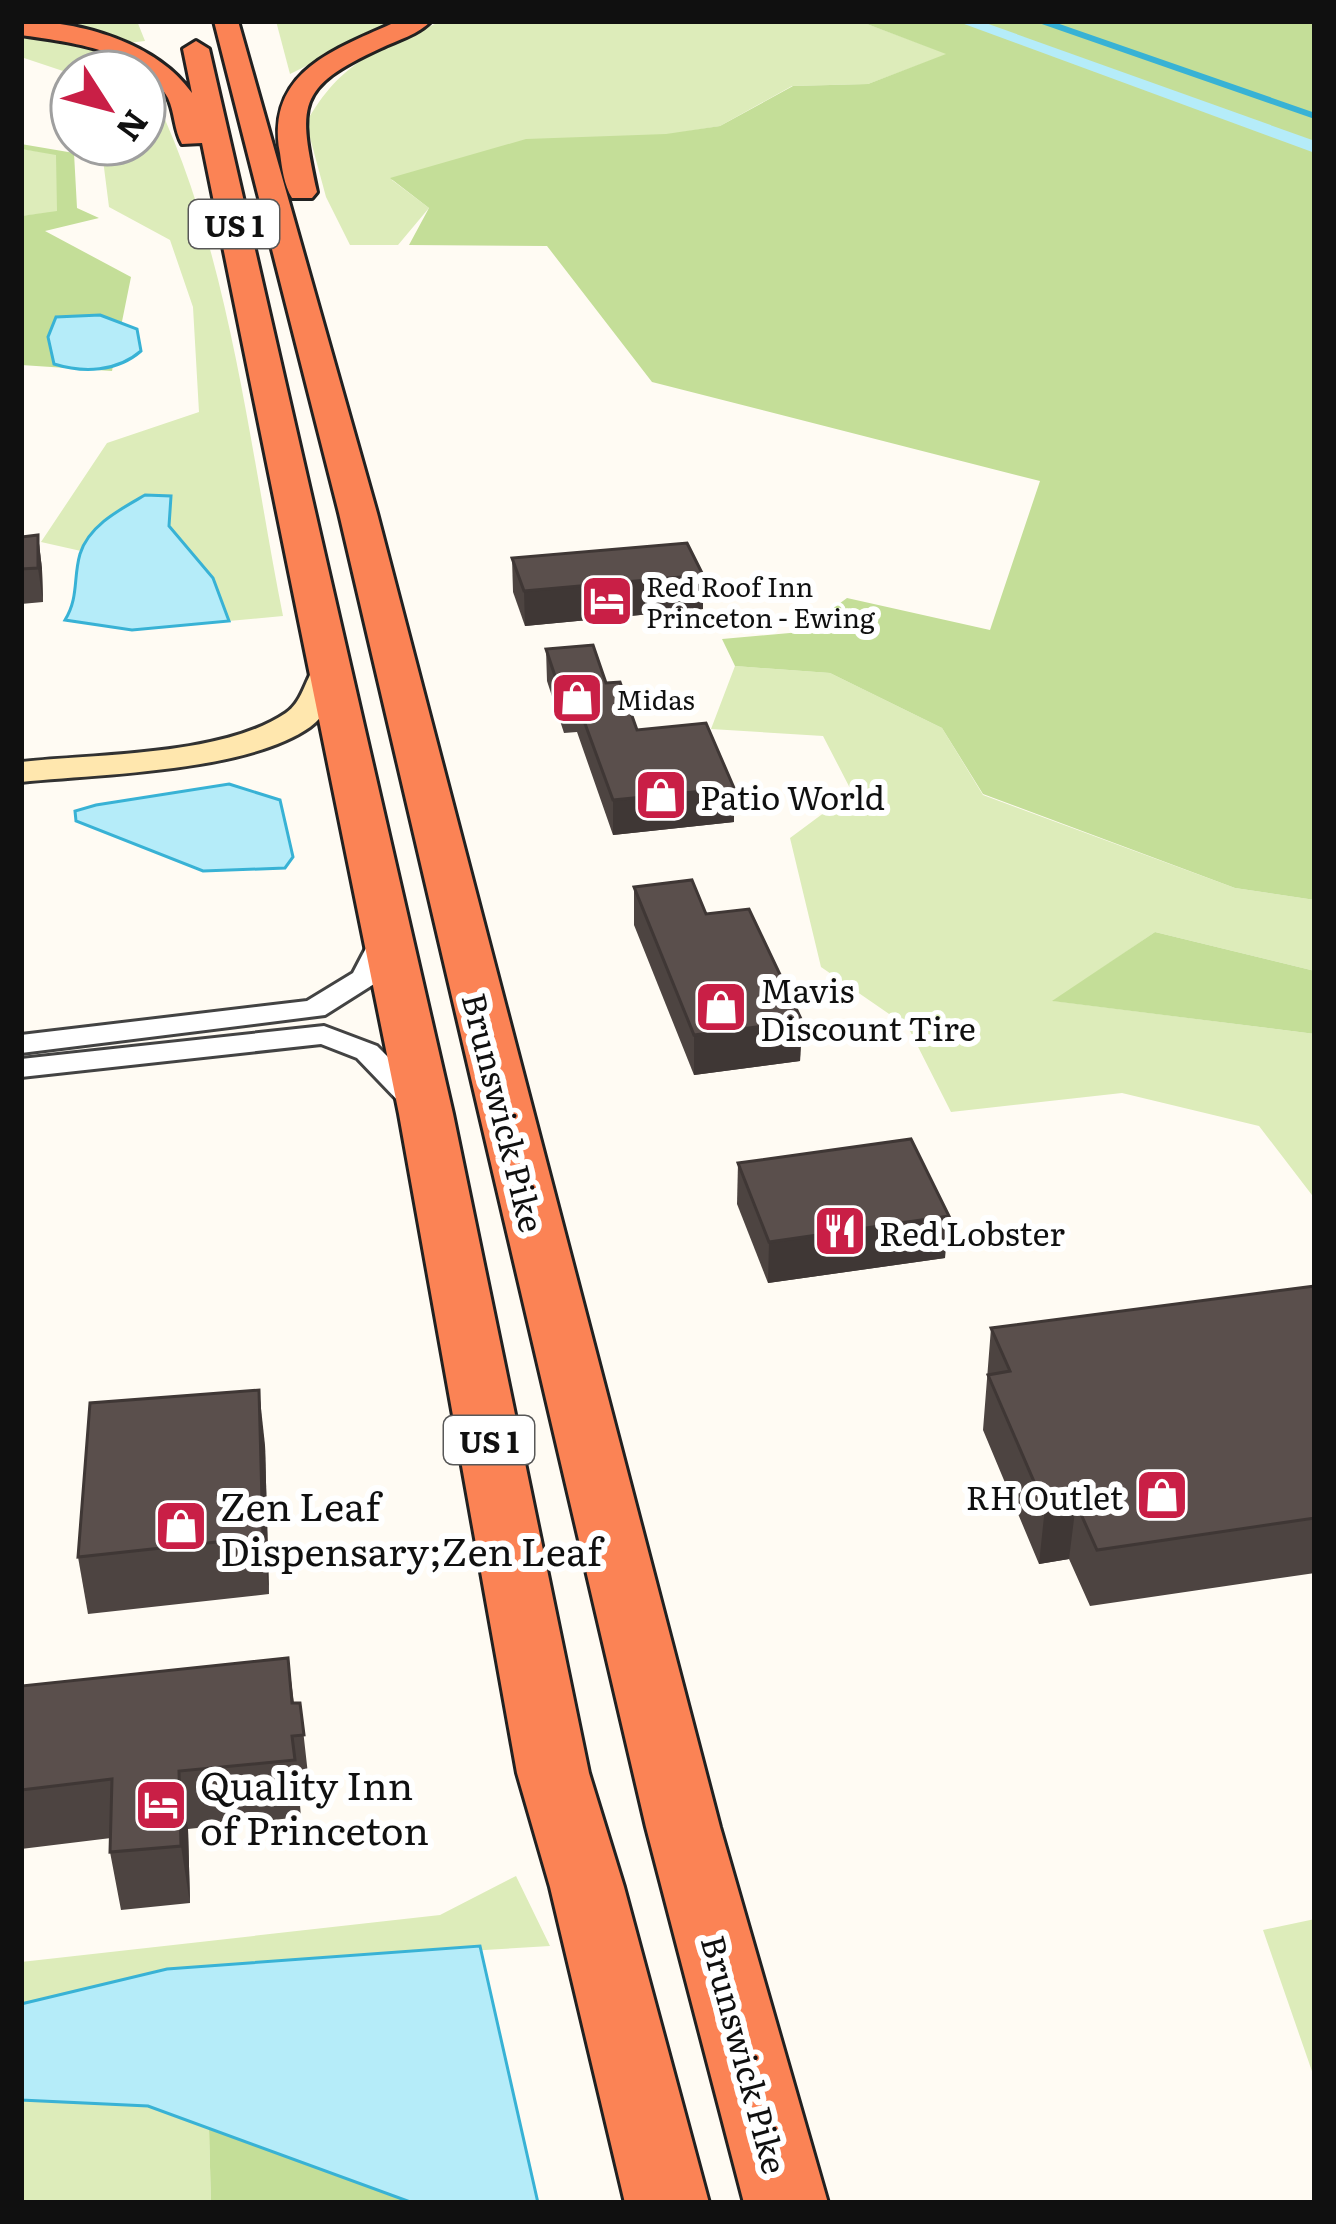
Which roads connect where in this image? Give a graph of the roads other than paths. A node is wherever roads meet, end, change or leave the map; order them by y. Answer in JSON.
{"nodes":[{"id":1,"x":189,"y":21,"type":"edge"},
{"id":2,"x":226,"y":21,"type":"edge"},
{"id":3,"x":243,"y":21,"type":"edge"},
{"id":4,"x":419,"y":21,"type":"edge"},
{"id":5,"x":21,"y":27,"type":"edge"},
{"id":6,"x":235,"y":53,"type":"junction"},
{"id":7,"x":326,"y":397,"type":"junction"},
{"id":8,"x":278,"y":428,"type":"junction"},
{"id":9,"x":327,"y":673,"type":"junction"},
{"id":10,"x":21,"y":772,"type":"edge"},
{"id":11,"x":386,"y":934,"type":"junction"},
{"id":12,"x":21,"y":1044,"type":"edge"},
{"id":13,"x":21,"y":1068,"type":"edge"},
{"id":14,"x":426,"y":1114,"type":"junction"},
{"id":15,"x":667,"y":2203,"type":"edge"},
{"id":16,"x":786,"y":2203,"type":"edge"}],
"edges":[{"from":1,"to":8,"type":"highway","number":"US 1"},
{"from":2,"to":6,"type":"highway","name":"Brunswick Pike","number":"US 1"},
{"from":3,"to":6,"type":"highway"},
{"from":4,"to":7,"type":"highway"},
{"from":5,"to":8,"type":"highway"},
{"from":6,"to":7,"type":"highway","name":"Brunswick Pike","number":"US 1"},
{"from":7,"to":16,"type":"highway","name":"Brunswick Pike","number":"US 1"},
{"from":8,"to":9,"type":"highway","number":"US 1"},
{"from":9,"to":10,"type":"street"},
{"from":9,"to":11,"type":"highway","number":"US 1"},
{"from":11,"to":12,"type":"street"},
{"from":11,"to":14,"type":"highway","number":"US 1"},
{"from":13,"to":14,"type":"street"},
{"from":14,"to":15,"type":"highway","number":"US 1"}]}
